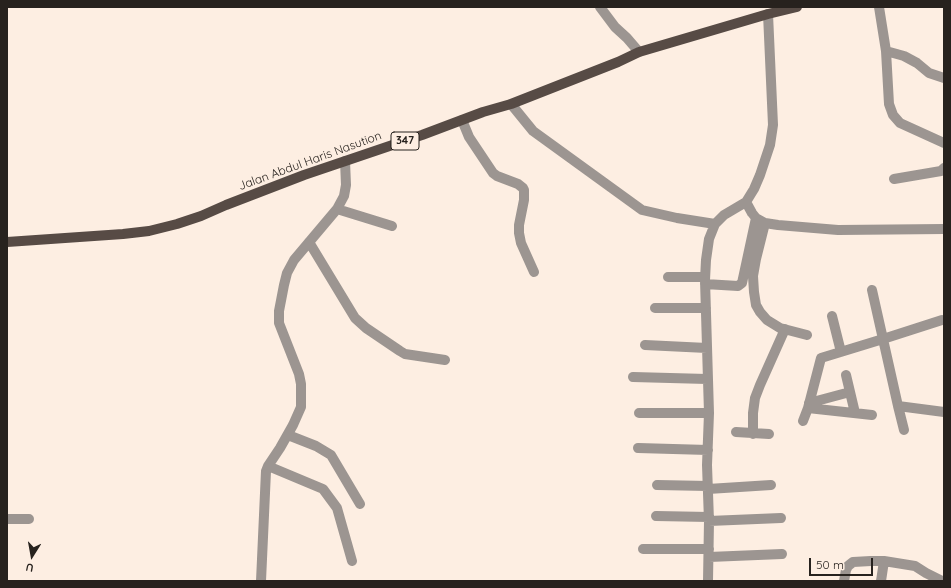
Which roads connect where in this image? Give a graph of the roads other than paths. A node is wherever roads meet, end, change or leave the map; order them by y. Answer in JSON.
{"nodes":[{"id":1,"x":600,"y":7,"type":"edge"},
{"id":2,"x":797,"y":7,"type":"edge"},
{"id":3,"x":879,"y":7,"type":"edge"},
{"id":4,"x":768,"y":14,"type":"junction"},
{"id":5,"x":886,"y":51,"type":"junction"},
{"id":6,"x":639,"y":52,"type":"junction"},
{"id":7,"x":944,"y":78,"type":"edge"},
{"id":8,"x":510,"y":104,"type":"junction"},
{"id":9,"x":462,"y":120,"type":"junction"},
{"id":10,"x":944,"y":143,"type":"edge"},
{"id":11,"x":345,"y":161,"type":"junction"},
{"id":12,"x":944,"y":168,"type":"edge"},
{"id":13,"x":894,"y":178,"type":"dead end"},
{"id":14,"x":746,"y":202,"type":"junction"},
{"id":15,"x":337,"y":209,"type":"junction"},
{"id":16,"x":761,"y":220,"type":"junction"},
{"id":17,"x":715,"y":224,"type":"junction"},
{"id":18,"x":392,"y":226,"type":"dead end"},
{"id":19,"x":944,"y":229,"type":"edge"},
{"id":20,"x":7,"y":242,"type":"edge"},
{"id":21,"x":309,"y":242,"type":"junction"},
{"id":22,"x":534,"y":272,"type":"dead end"},
{"id":23,"x":668,"y":277,"type":"dead end"},
{"id":24,"x":705,"y":281,"type":"junction"},
{"id":25,"x":872,"y":290,"type":"dead end"},
{"id":26,"x":655,"y":308,"type":"dead end"},
{"id":27,"x":706,"y":308,"type":"junction"},
{"id":28,"x":832,"y":316,"type":"dead end"},
{"id":29,"x":942,"y":320,"type":"dead end"},
{"id":30,"x":785,"y":329,"type":"junction"},
{"id":31,"x":807,"y":335,"type":"dead end"},
{"id":32,"x":883,"y":339,"type":"junction"},
{"id":33,"x":645,"y":345,"type":"dead end"},
{"id":34,"x":707,"y":348,"type":"junction"},
{"id":35,"x":841,"y":352,"type":"junction"},
{"id":36,"x":445,"y":360,"type":"dead end"},
{"id":37,"x":846,"y":374,"type":"dead end"},
{"id":38,"x":633,"y":377,"type":"dead end"},
{"id":39,"x":707,"y":379,"type":"junction"},
{"id":40,"x":850,"y":392,"type":"junction"},
{"id":41,"x":808,"y":405,"type":"junction"},
{"id":42,"x":898,"y":406,"type":"junction"},
{"id":43,"x":944,"y":412,"type":"edge"},
{"id":44,"x":639,"y":413,"type":"dead end"},
{"id":45,"x":708,"y":413,"type":"junction"},
{"id":46,"x":855,"y":413,"type":"junction"},
{"id":47,"x":872,"y":415,"type":"dead end"},
{"id":48,"x":803,"y":421,"type":"dead end"},
{"id":49,"x":904,"y":430,"type":"dead end"},
{"id":50,"x":736,"y":432,"type":"dead end"},
{"id":51,"x":753,"y":434,"type":"junction"},
{"id":52,"x":769,"y":434,"type":"dead end"},
{"id":53,"x":288,"y":435,"type":"junction"},
{"id":54,"x":638,"y":448,"type":"dead end"},
{"id":55,"x":708,"y":450,"type":"junction"},
{"id":56,"x":268,"y":466,"type":"junction"},
{"id":57,"x":657,"y":485,"type":"dead end"},
{"id":58,"x":771,"y":485,"type":"dead end"},
{"id":59,"x":708,"y":487,"type":"junction"},
{"id":60,"x":360,"y":504,"type":"dead end"},
{"id":61,"x":656,"y":516,"type":"dead end"},
{"id":62,"x":781,"y":518,"type":"dead end"},
{"id":63,"x":7,"y":519,"type":"edge"},
{"id":64,"x":29,"y":519,"type":"dead end"},
{"id":65,"x":709,"y":519,"type":"junction"},
{"id":66,"x":643,"y":549,"type":"dead end"},
{"id":67,"x":709,"y":553,"type":"junction"},
{"id":68,"x":782,"y":554,"type":"dead end"},
{"id":69,"x":352,"y":561,"type":"dead end"},
{"id":70,"x":884,"y":561,"type":"junction"},
{"id":71,"x":924,"y":577,"type":"edge"},
{"id":72,"x":261,"y":581,"type":"edge"},
{"id":73,"x":708,"y":581,"type":"edge"},
{"id":74,"x":844,"y":581,"type":"edge"},
{"id":75,"x":881,"y":581,"type":"edge"},
{"id":76,"x":942,"y":581,"type":"edge"}],
"edges":[{"from":1,"to":6,"type":"street"},
{"from":2,"to":4,"type":"main road","name":"Jalan Abdul Haris Nasution","number":"347"},
{"from":3,"to":5,"type":"street"},
{"from":4,"to":6,"type":"main road","name":"Jalan Abdul Haris Nasution","number":"347"},
{"from":4,"to":14,"type":"street"},
{"from":5,"to":7,"type":"street"},
{"from":5,"to":10,"type":"street"},
{"from":6,"to":8,"type":"main road","name":"Jalan Abdul Haris Nasution","number":"347"},
{"from":8,"to":9,"type":"main road","name":"Jalan Abdul Haris Nasution","number":"347"},
{"from":8,"to":17,"type":"street"},
{"from":9,"to":11,"type":"main road","name":"Jalan Abdul Haris Nasution","number":"347"},
{"from":9,"to":22,"type":"street"},
{"from":11,"to":15,"type":"street"},
{"from":11,"to":20,"type":"main road","name":"Jalan Abdul Haris Nasution","number":"347"},
{"from":12,"to":13,"type":"street"},
{"from":14,"to":16,"type":"street"},
{"from":14,"to":17,"type":"street"},
{"from":15,"to":18,"type":"street"},
{"from":15,"to":21,"type":"street"},
{"from":16,"to":19,"type":"street"},
{"from":16,"to":24,"type":"street"},
{"from":16,"to":30,"type":"street"},
{"from":17,"to":24,"type":"street"},
{"from":21,"to":36,"type":"street"},
{"from":21,"to":53,"type":"street"},
{"from":23,"to":24,"type":"street"},
{"from":24,"to":27,"type":"street"},
{"from":25,"to":32,"type":"street"},
{"from":26,"to":27,"type":"street"},
{"from":27,"to":34,"type":"street"},
{"from":28,"to":35,"type":"street"},
{"from":29,"to":32,"type":"street"},
{"from":30,"to":31,"type":"street"},
{"from":30,"to":51,"type":"street"},
{"from":32,"to":35,"type":"street"},
{"from":32,"to":42,"type":"street"},
{"from":33,"to":34,"type":"street"},
{"from":34,"to":39,"type":"street"},
{"from":35,"to":41,"type":"street"},
{"from":37,"to":40,"type":"street"},
{"from":38,"to":39,"type":"street"},
{"from":39,"to":45,"type":"street"},
{"from":40,"to":41,"type":"street"},
{"from":40,"to":46,"type":"street"},
{"from":41,"to":46,"type":"street"},
{"from":41,"to":48,"type":"street"},
{"from":42,"to":43,"type":"street"},
{"from":42,"to":49,"type":"street"},
{"from":44,"to":45,"type":"street"},
{"from":45,"to":55,"type":"street"},
{"from":46,"to":47,"type":"street"},
{"from":50,"to":51,"type":"street"},
{"from":51,"to":52,"type":"street"},
{"from":53,"to":56,"type":"street"},
{"from":53,"to":60,"type":"street"},
{"from":54,"to":55,"type":"street"},
{"from":55,"to":59,"type":"street"},
{"from":56,"to":69,"type":"street"},
{"from":56,"to":72,"type":"street"},
{"from":57,"to":59,"type":"street"},
{"from":58,"to":59,"type":"street"},
{"from":59,"to":65,"type":"street"},
{"from":61,"to":65,"type":"street"},
{"from":62,"to":65,"type":"street"},
{"from":63,"to":64,"type":"street"},
{"from":65,"to":67,"type":"street"},
{"from":66,"to":67,"type":"street"},
{"from":67,"to":68,"type":"street"},
{"from":67,"to":73,"type":"street"},
{"from":70,"to":71,"type":"street"},
{"from":70,"to":74,"type":"street"},
{"from":70,"to":75,"type":"street"},
{"from":71,"to":76,"type":"street"}]}
